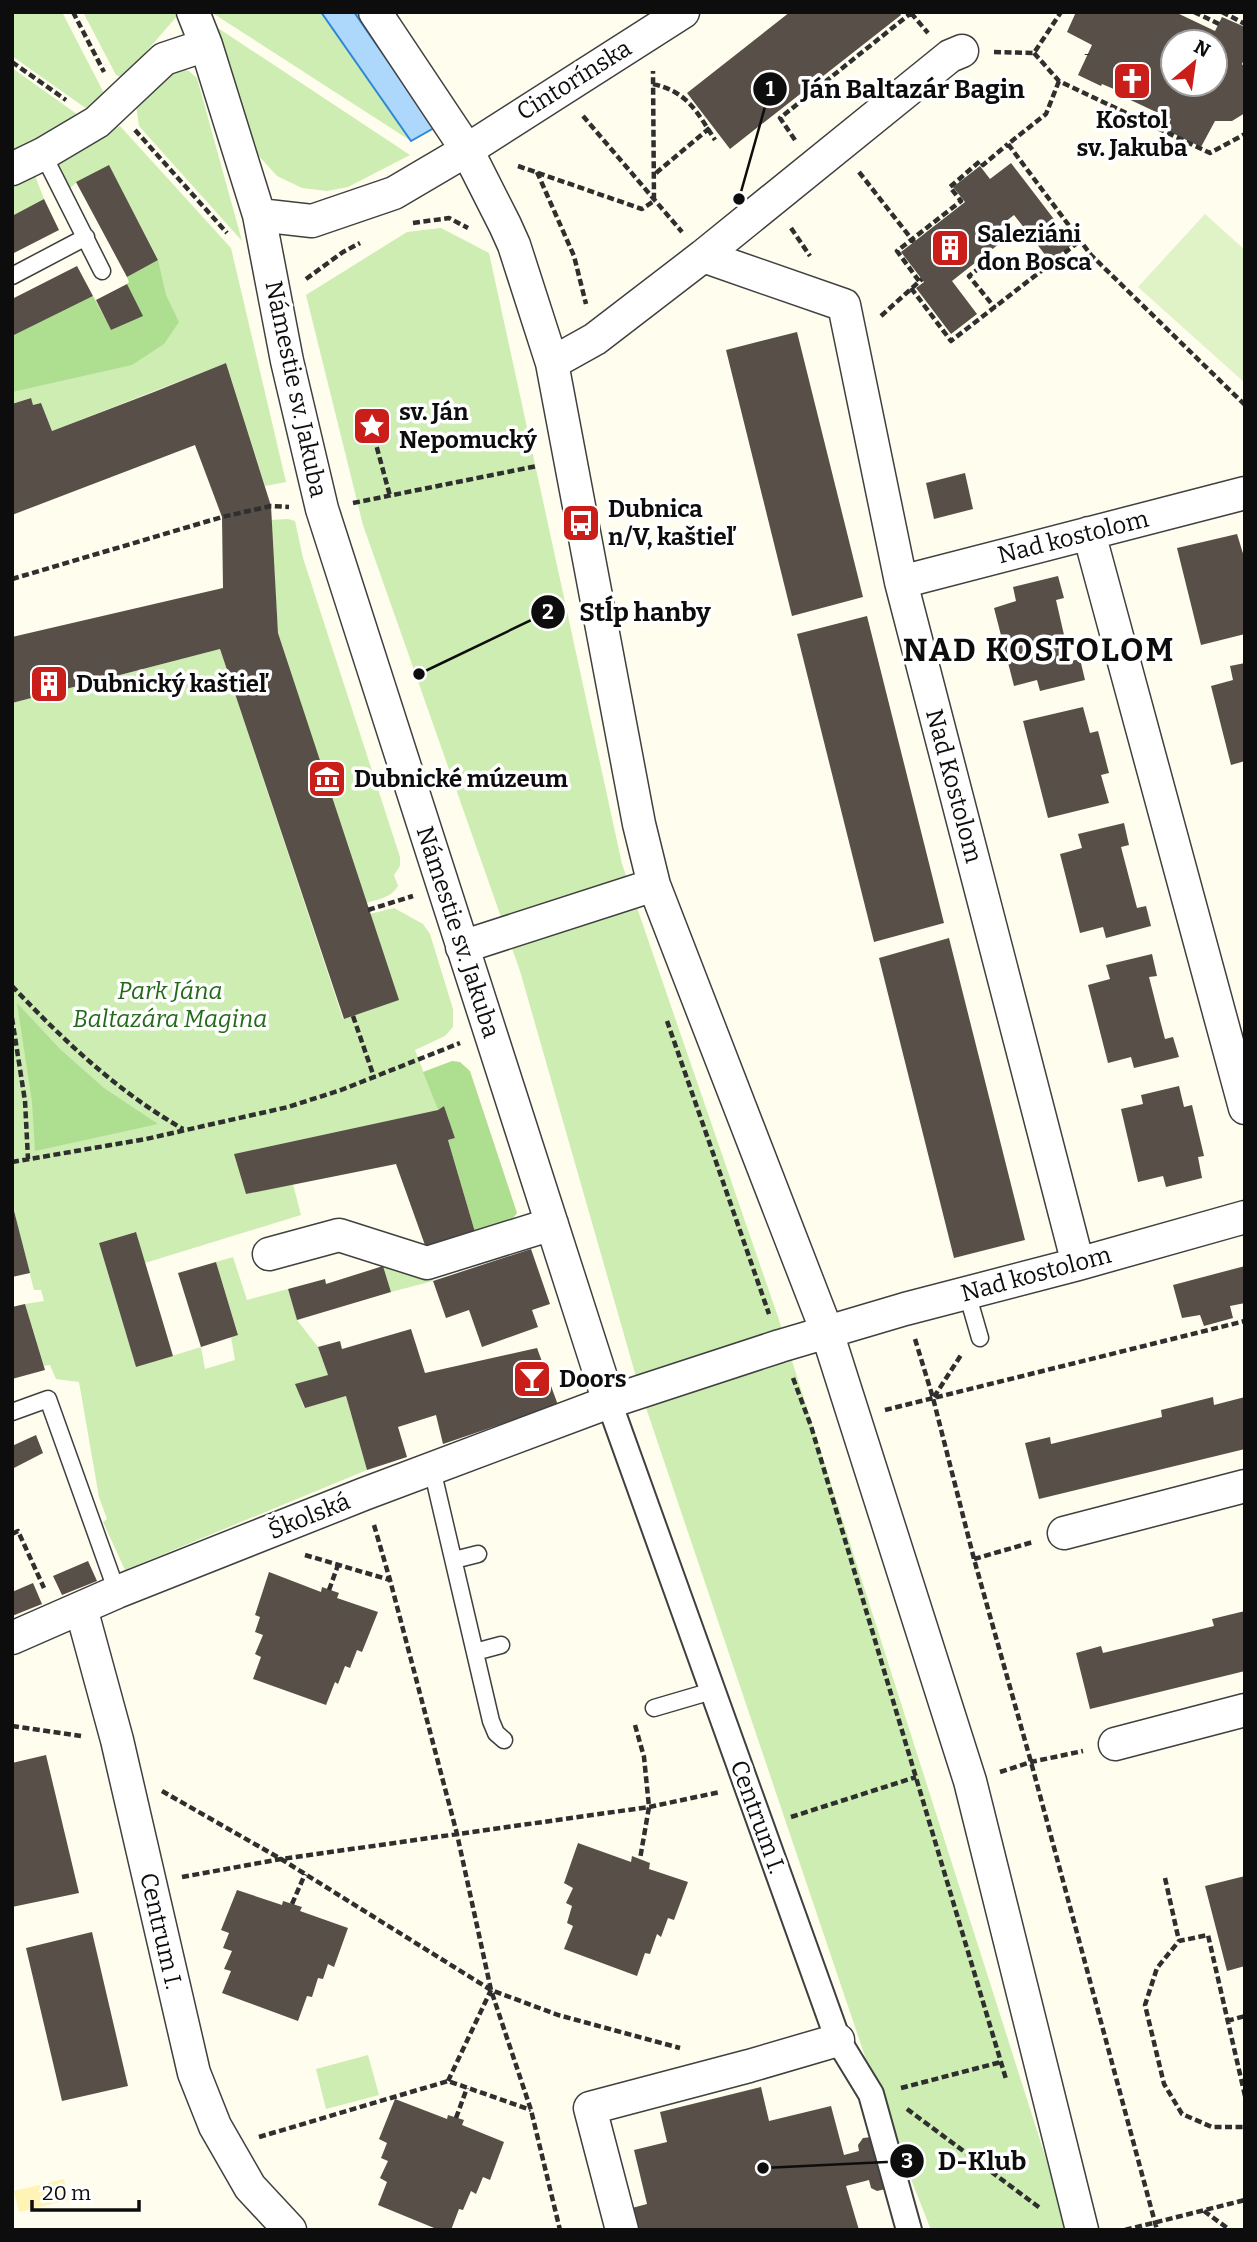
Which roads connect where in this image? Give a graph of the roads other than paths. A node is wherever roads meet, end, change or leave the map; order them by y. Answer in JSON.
{"nodes":[{"id":1,"x":193,"y":12,"type":"edge"},
{"id":2,"x":375,"y":12,"type":"edge"},
{"id":3,"x":668,"y":17,"type":"edge"},
{"id":4,"x":206,"y":45,"type":"junction"},
{"id":5,"x":962,"y":51,"type":"road end"},
{"id":6,"x":467,"y":150,"type":"junction"},
{"id":7,"x":43,"y":154,"type":"junction"},
{"id":8,"x":12,"y":169,"type":"edge"},
{"id":9,"x":259,"y":215,"type":"junction"},
{"id":10,"x":86,"y":237,"type":"junction"},
{"id":11,"x":703,"y":257,"type":"junction"},
{"id":12,"x":102,"y":271,"type":"dead end"},
{"id":13,"x":12,"y":275,"type":"edge"},
{"id":14,"x":552,"y":363,"type":"junction"},
{"id":15,"x":1245,"y":493,"type":"edge"},
{"id":16,"x":1088,"y":533,"type":"junction"},
{"id":17,"x":901,"y":582,"type":"junction"},
{"id":18,"x":654,"y":885,"type":"junction"},
{"id":19,"x":462,"y":947,"type":"junction"},
{"id":20,"x":1245,"y":1108,"type":"edge"},
{"id":21,"x":1245,"y":1217,"type":"edge"},
{"id":22,"x":552,"y":1224,"type":"junction"},
{"id":23,"x":269,"y":1254,"type":"dead end"},
{"id":24,"x":1078,"y":1264,"type":"junction"},
{"id":25,"x":967,"y":1293,"type":"junction"},
{"id":26,"x":827,"y":1332,"type":"junction"},
{"id":27,"x":980,"y":1338,"type":"dead end"},
{"id":28,"x":782,"y":1361,"type":"joint"},
{"id":29,"x":609,"y":1402,"type":"junction"},
{"id":30,"x":12,"y":1412,"type":"edge"},
{"id":31,"x":432,"y":1469,"type":"junction"},
{"id":32,"x":1245,"y":1486,"type":"edge"},
{"id":33,"x":1065,"y":1533,"type":"road end"},
{"id":34,"x":478,"y":1554,"type":"dead end"},
{"id":35,"x":453,"y":1560,"type":"junction"},
{"id":36,"x":117,"y":1592,"type":"junction"},
{"id":37,"x":69,"y":1613,"type":"junction"},
{"id":38,"x":12,"y":1638,"type":"edge"},
{"id":39,"x":501,"y":1645,"type":"dead end"},
{"id":40,"x":475,"y":1652,"type":"junction"},
{"id":41,"x":712,"y":1692,"type":"junction"},
{"id":42,"x":654,"y":1708,"type":"dead end"},
{"id":43,"x":1245,"y":1710,"type":"edge"},
{"id":44,"x":504,"y":1740,"type":"dead end"},
{"id":45,"x":1115,"y":1744,"type":"road end"},
{"id":46,"x":838,"y":2040,"type":"junction"},
{"id":47,"x":290,"y":2230,"type":"edge"},
{"id":48,"x":622,"y":2230,"type":"edge"},
{"id":49,"x":909,"y":2230,"type":"edge"},
{"id":50,"x":1082,"y":2230,"type":"edge"}],
"edges":[{"from":1,"to":4,"type":"street","name":"Námestie sv. Jakuba"},
{"from":2,"to":6,"type":"street"},
{"from":3,"to":6,"type":"street","name":"Cintorínska"},
{"from":4,"to":7,"type":"street"},
{"from":4,"to":9,"type":"street","name":"Námestie sv. Jakuba"},
{"from":5,"to":11,"type":"street"},
{"from":6,"to":9,"type":"street","name":"Cintorínska"},
{"from":6,"to":14,"type":"street"},
{"from":7,"to":8,"type":"street"},
{"from":7,"to":10,"type":"lane"},
{"from":9,"to":19,"type":"street","name":"Námestie sv. Jakuba"},
{"from":10,"to":12,"type":"lane"},
{"from":10,"to":13,"type":"lane"},
{"from":11,"to":14,"type":"street"},
{"from":11,"to":17,"type":"street","name":"Nad Kostolom"},
{"from":14,"to":18,"type":"street"},
{"from":15,"to":16,"type":"street","name":"Nad kostolom"},
{"from":16,"to":17,"type":"street","name":"Nad kostolom"},
{"from":16,"to":20,"type":"street"},
{"from":17,"to":24,"type":"street","name":"Nad Kostolom"},
{"from":18,"to":19,"type":"street"},
{"from":18,"to":26,"type":"street"},
{"from":19,"to":22,"type":"street","name":"Námestie sv. Jakuba"},
{"from":21,"to":24,"type":"street","name":"Nad kostolom"},
{"from":22,"to":23,"type":"street"},
{"from":22,"to":29,"type":"street","name":"Námestie sv. Jakuba"},
{"from":24,"to":25,"type":"street","name":"Nad kostolom"},
{"from":25,"to":26,"type":"street","name":"Nad kostolom"},
{"from":25,"to":27,"type":"lane"},
{"from":26,"to":28,"type":"street","name":"Nad kostolom"},
{"from":26,"to":50,"type":"street"},
{"from":28,"to":29,"type":"street","name":"Školská"},
{"from":29,"to":31,"type":"street","name":"Školská"},
{"from":29,"to":41,"type":"street","name":"Centrum I."},
{"from":30,"to":36,"type":"lane"},
{"from":31,"to":35,"type":"lane"},
{"from":31,"to":36,"type":"street","name":"Školská"},
{"from":32,"to":33,"type":"street"},
{"from":34,"to":35,"type":"lane"},
{"from":35,"to":40,"type":"lane"},
{"from":36,"to":37,"type":"street","name":"Školská"},
{"from":37,"to":38,"type":"street","name":"Školská"},
{"from":37,"to":47,"type":"street","name":"Centrum I."},
{"from":39,"to":40,"type":"lane"},
{"from":40,"to":44,"type":"lane"},
{"from":41,"to":42,"type":"lane"},
{"from":41,"to":46,"type":"street","name":"Centrum I."},
{"from":43,"to":45,"type":"street"},
{"from":46,"to":48,"type":"street"},
{"from":46,"to":49,"type":"street","name":"Centrum I."}]}
